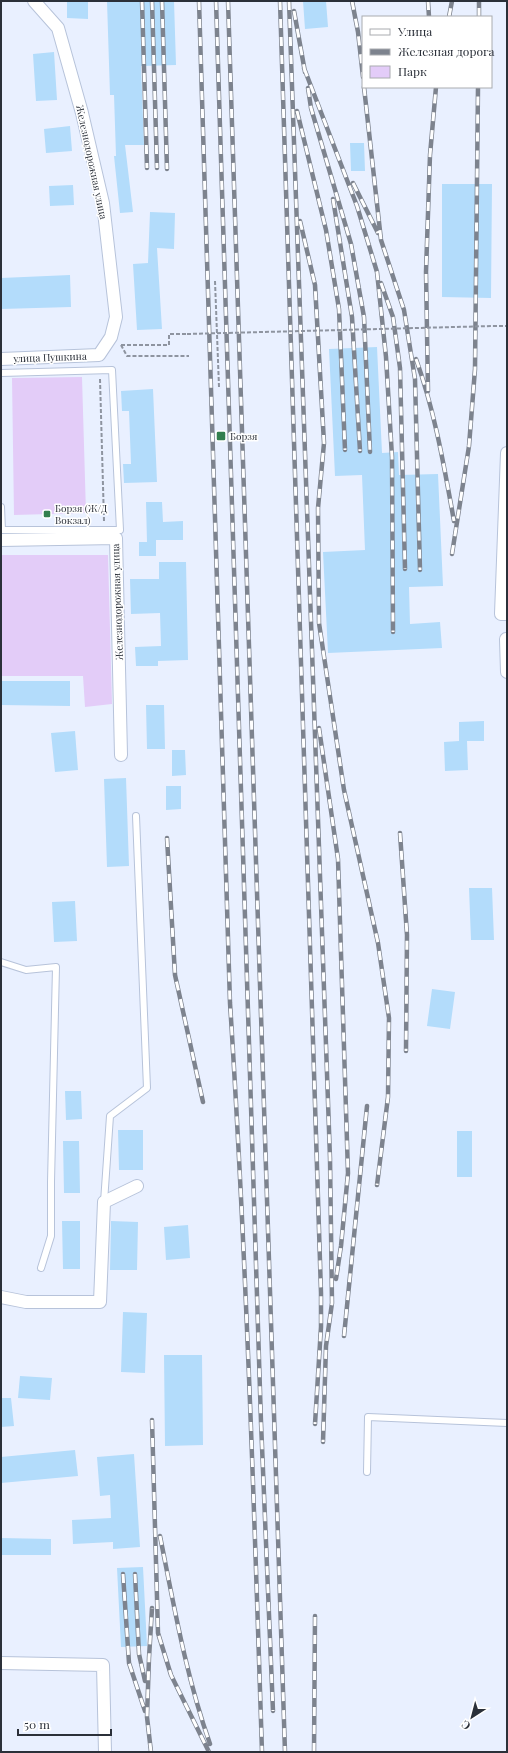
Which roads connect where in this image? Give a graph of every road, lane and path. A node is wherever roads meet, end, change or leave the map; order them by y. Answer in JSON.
{"nodes":[{"id":1,"x":34,"y":1,"type":"edge"},
{"id":2,"x":215,"y":281,"type":"dead end"},
{"id":3,"x":507,"y":326,"type":"edge"},
{"id":4,"x":217,"y":333,"type":"junction"},
{"id":5,"x":121,"y":344,"type":"junction"},
{"id":6,"x":99,"y":355,"type":"junction"},
{"id":7,"x":189,"y":356,"type":"dead end"},
{"id":8,"x":1,"y":359,"type":"edge"},
{"id":9,"x":100,"y":371,"type":"junction"},
{"id":10,"x":1,"y":373,"type":"edge"},
{"id":11,"x":218,"y":387,"type":"dead end"},
{"id":12,"x":507,"y":453,"type":"edge"},
{"id":13,"x":1,"y":507,"type":"edge"},
{"id":14,"x":104,"y":530,"type":"junction"},
{"id":15,"x":1,"y":534,"type":"edge"},
{"id":16,"x":504,"y":614,"type":"edge"},
{"id":17,"x":506,"y":639,"type":"edge"},
{"id":18,"x":507,"y":672,"type":"edge"},
{"id":19,"x":121,"y":755,"type":"dead end"},
{"id":20,"x":136,"y":816,"type":"dead end"},
{"id":21,"x":1,"y":962,"type":"edge"},
{"id":22,"x":137,"y":1186,"type":"dead end"},
{"id":23,"x":104,"y":1202,"type":"junction"},
{"id":24,"x":41,"y":1268,"type":"dead end"},
{"id":25,"x":1,"y":1298,"type":"edge"},
{"id":26,"x":507,"y":1423,"type":"edge"},
{"id":27,"x":367,"y":1472,"type":"dead end"},
{"id":28,"x":1,"y":1663,"type":"edge"},
{"id":29,"x":105,"y":1752,"type":"edge"}],
"edges":[{"from":1,"to":6,"type":"street","name":"Железнодорожная улица"},
{"from":2,"to":4,"type":"path"},
{"from":3,"to":4,"type":"path","bridge":true},
{"from":4,"to":5,"type":"path","bridge":true},
{"from":4,"to":11,"type":"path"},
{"from":5,"to":6,"type":"path"},
{"from":5,"to":7,"type":"path"},
{"from":6,"to":8,"type":"street","name":"улица Пушкина"},
{"from":9,"to":10,"type":"lane"},
{"from":9,"to":14,"type":"path"},
{"from":9,"to":14,"type":"lane"},
{"from":12,"to":16,"type":"street"},
{"from":13,"to":15,"type":"lane"},
{"from":14,"to":15,"type":"lane"},
{"from":15,"to":19,"type":"street","name":"Железнодорожная улица"},
{"from":17,"to":18,"type":"street"},
{"from":20,"to":23,"type":"lane"},
{"from":21,"to":24,"type":"lane"},
{"from":22,"to":23,"type":"street"},
{"from":23,"to":25,"type":"street"},
{"from":26,"to":27,"type":"lane"},
{"from":28,"to":29,"type":"street"}]}
